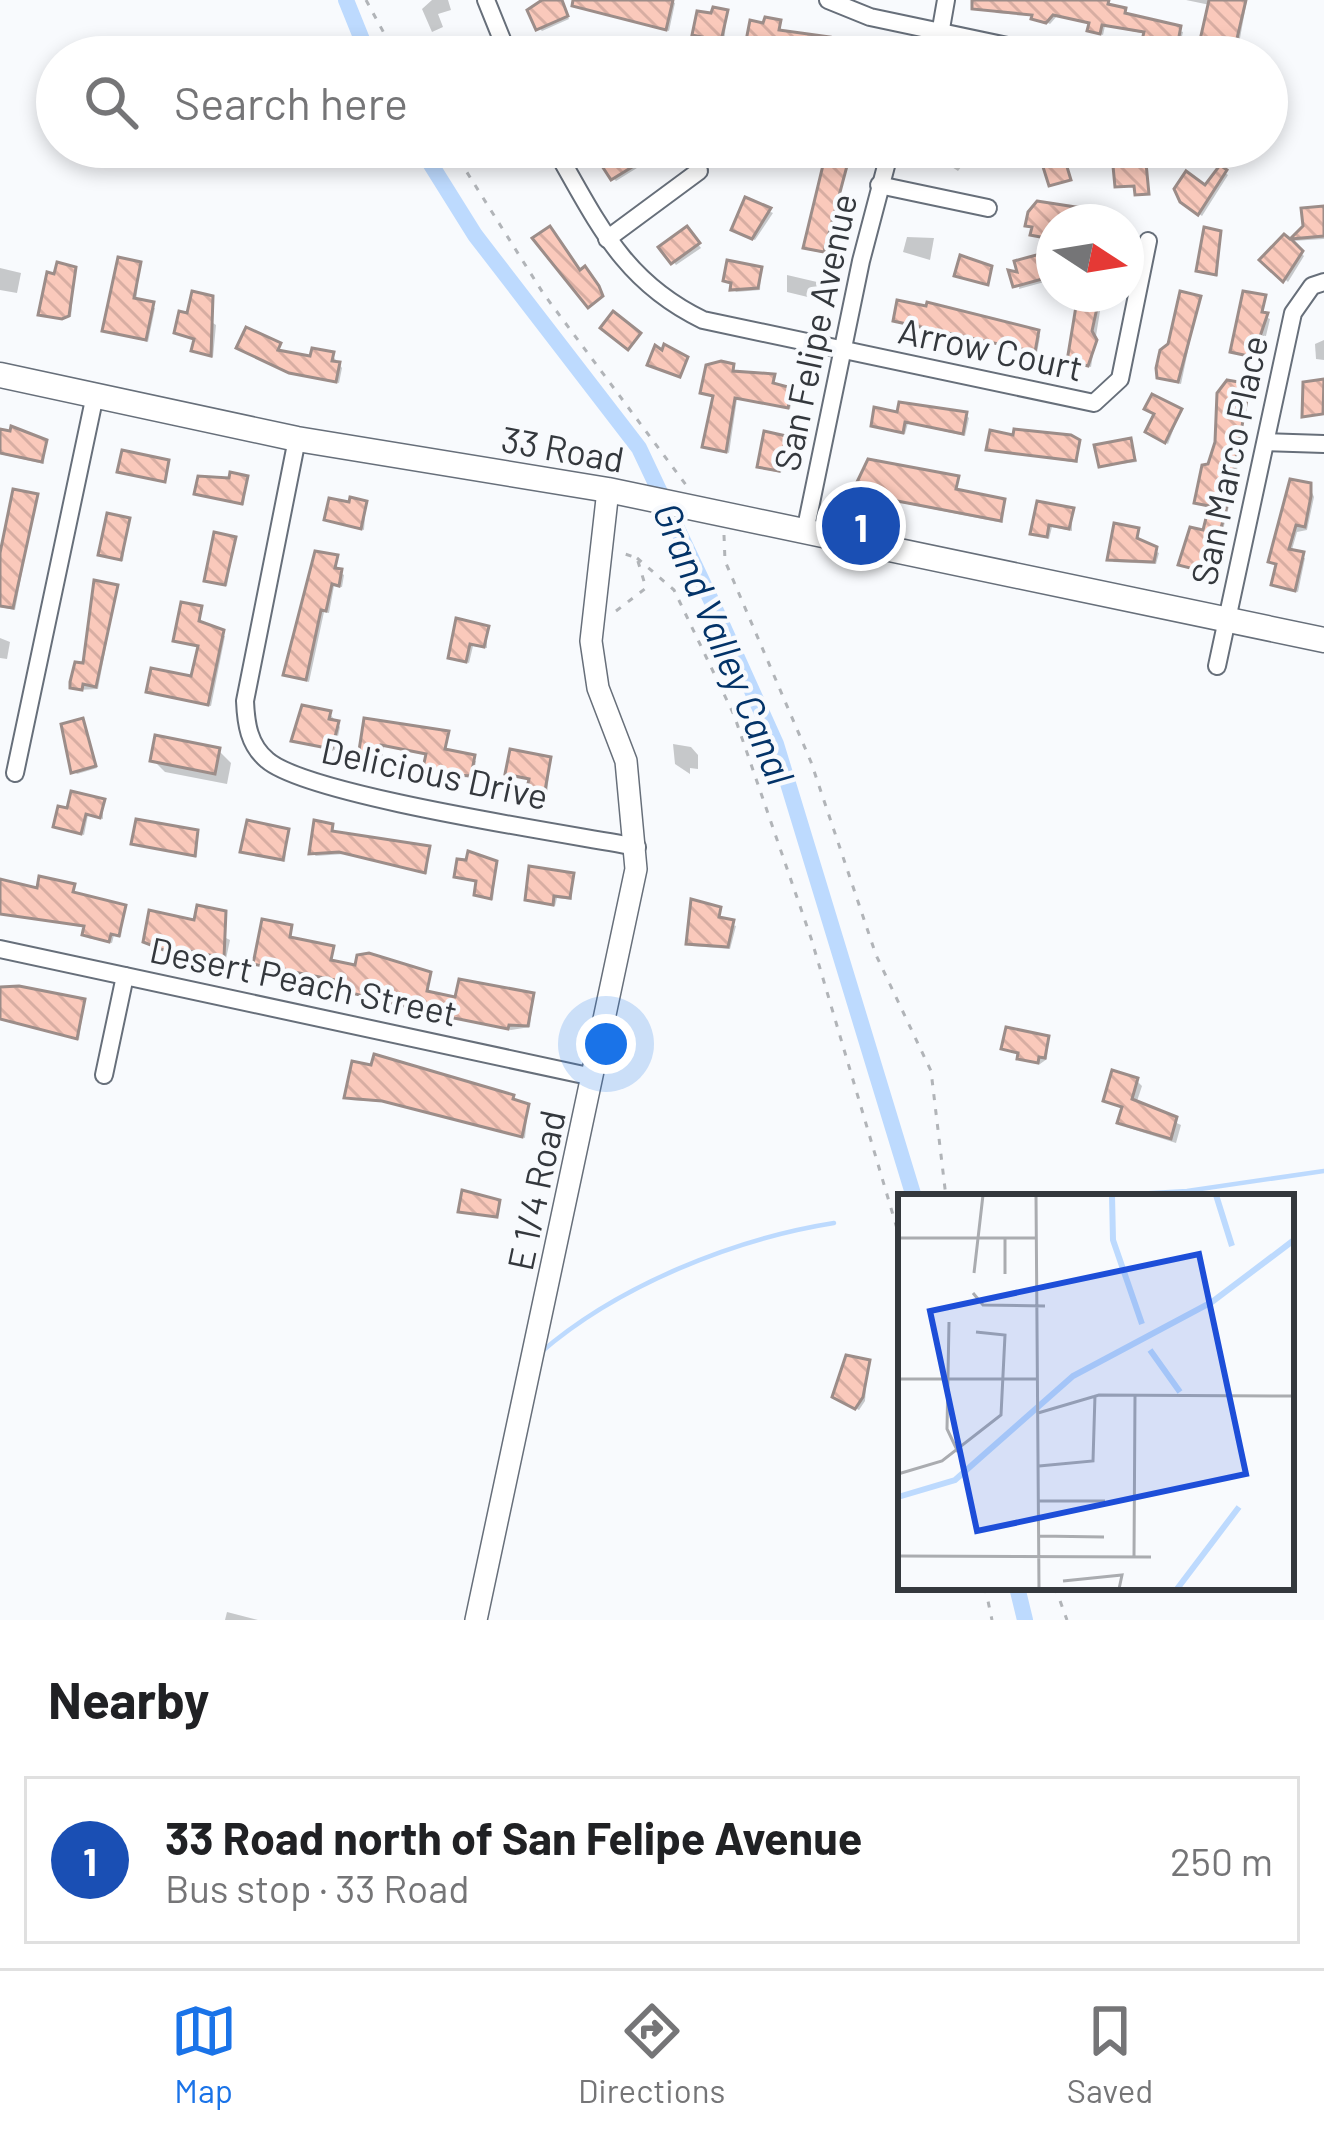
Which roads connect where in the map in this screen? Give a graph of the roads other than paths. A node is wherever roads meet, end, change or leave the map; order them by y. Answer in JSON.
{"nodes":[{"id":1,"x":486,"y":0,"type":"edge"},
{"id":2,"x":828,"y":0,"type":"edge"},
{"id":3,"x":946,"y":0,"type":"edge"},
{"id":4,"x":942,"y":34,"type":"junction"},
{"id":5,"x":501,"y":36,"type":"edge"},
{"id":6,"x":952,"y":36,"type":"edge"},
{"id":7,"x":566,"y":168,"type":"edge"},
{"id":8,"x":884,"y":168,"type":"edge"},
{"id":9,"x":699,"y":171,"type":"dead end"},
{"id":10,"x":879,"y":185,"type":"junction"},
{"id":11,"x":988,"y":208,"type":"dead end"},
{"id":12,"x":607,"y":239,"type":"junction"},
{"id":13,"x":1148,"y":242,"type":"dead end"},
{"id":14,"x":1324,"y":282,"type":"edge"},
{"id":15,"x":842,"y":350,"type":"junction"},
{"id":16,"x":0,"y":375,"type":"edge"},
{"id":17,"x":95,"y":395,"type":"junction"},
{"id":18,"x":297,"y":440,"type":"junction"},
{"id":19,"x":1266,"y":442,"type":"junction"},
{"id":20,"x":1324,"y":444,"type":"edge"},
{"id":21,"x":608,"y":490,"type":"junction"},
{"id":22,"x":806,"y":532,"type":"junction"},
{"id":23,"x":1227,"y":621,"type":"junction"},
{"id":24,"x":1324,"y":640,"type":"edge"},
{"id":25,"x":1217,"y":666,"type":"dead end"},
{"id":26,"x":14,"y":773,"type":"dead end"},
{"id":27,"x":637,"y":848,"type":"junction"},
{"id":28,"x":0,"y":949,"type":"edge"},
{"id":29,"x":125,"y":976,"type":"junction"},
{"id":30,"x":104,"y":1075,"type":"dead end"},
{"id":31,"x":593,"y":1077,"type":"junction"},
{"id":32,"x":476,"y":1620,"type":"edge"}],
"edges":[{"from":1,"to":5,"type":"street"},
{"from":2,"to":4,"type":"street"},
{"from":3,"to":4,"type":"street"},
{"from":4,"to":6,"type":"street"},
{"from":7,"to":12,"type":"street"},
{"from":8,"to":10,"type":"street","name":"San Felipe Avenue"},
{"from":9,"to":12,"type":"street"},
{"from":10,"to":11,"type":"street"},
{"from":10,"to":15,"type":"street","name":"San Felipe Avenue"},
{"from":12,"to":15,"type":"street"},
{"from":13,"to":15,"type":"street","name":"Arrow Court"},
{"from":14,"to":19,"type":"street","name":"San Marco Place"},
{"from":15,"to":22,"type":"street","name":"San Felipe Avenue"},
{"from":16,"to":17,"type":"main road","name":"33 Road"},
{"from":17,"to":18,"type":"main road","name":"33 Road"},
{"from":17,"to":26,"type":"street"},
{"from":18,"to":21,"type":"main road","name":"33 Road"},
{"from":18,"to":27,"type":"street","name":"Delicious Drive"},
{"from":19,"to":20,"type":"street"},
{"from":19,"to":23,"type":"street","name":"San Marco Place"},
{"from":21,"to":22,"type":"main road","name":"33 Road"},
{"from":21,"to":27,"type":"street","name":"E 1/4 Road"},
{"from":22,"to":23,"type":"main road","name":"33 Road"},
{"from":23,"to":24,"type":"main road","name":"33 Road"},
{"from":23,"to":25,"type":"street","name":"San Marco Place"},
{"from":27,"to":31,"type":"street","name":"E 1/4 Road"},
{"from":28,"to":29,"type":"street","name":"Desert Peach Street"},
{"from":29,"to":30,"type":"street"},
{"from":29,"to":31,"type":"street","name":"Desert Peach Street"},
{"from":31,"to":32,"type":"street","name":"E 1/4 Road"}]}
